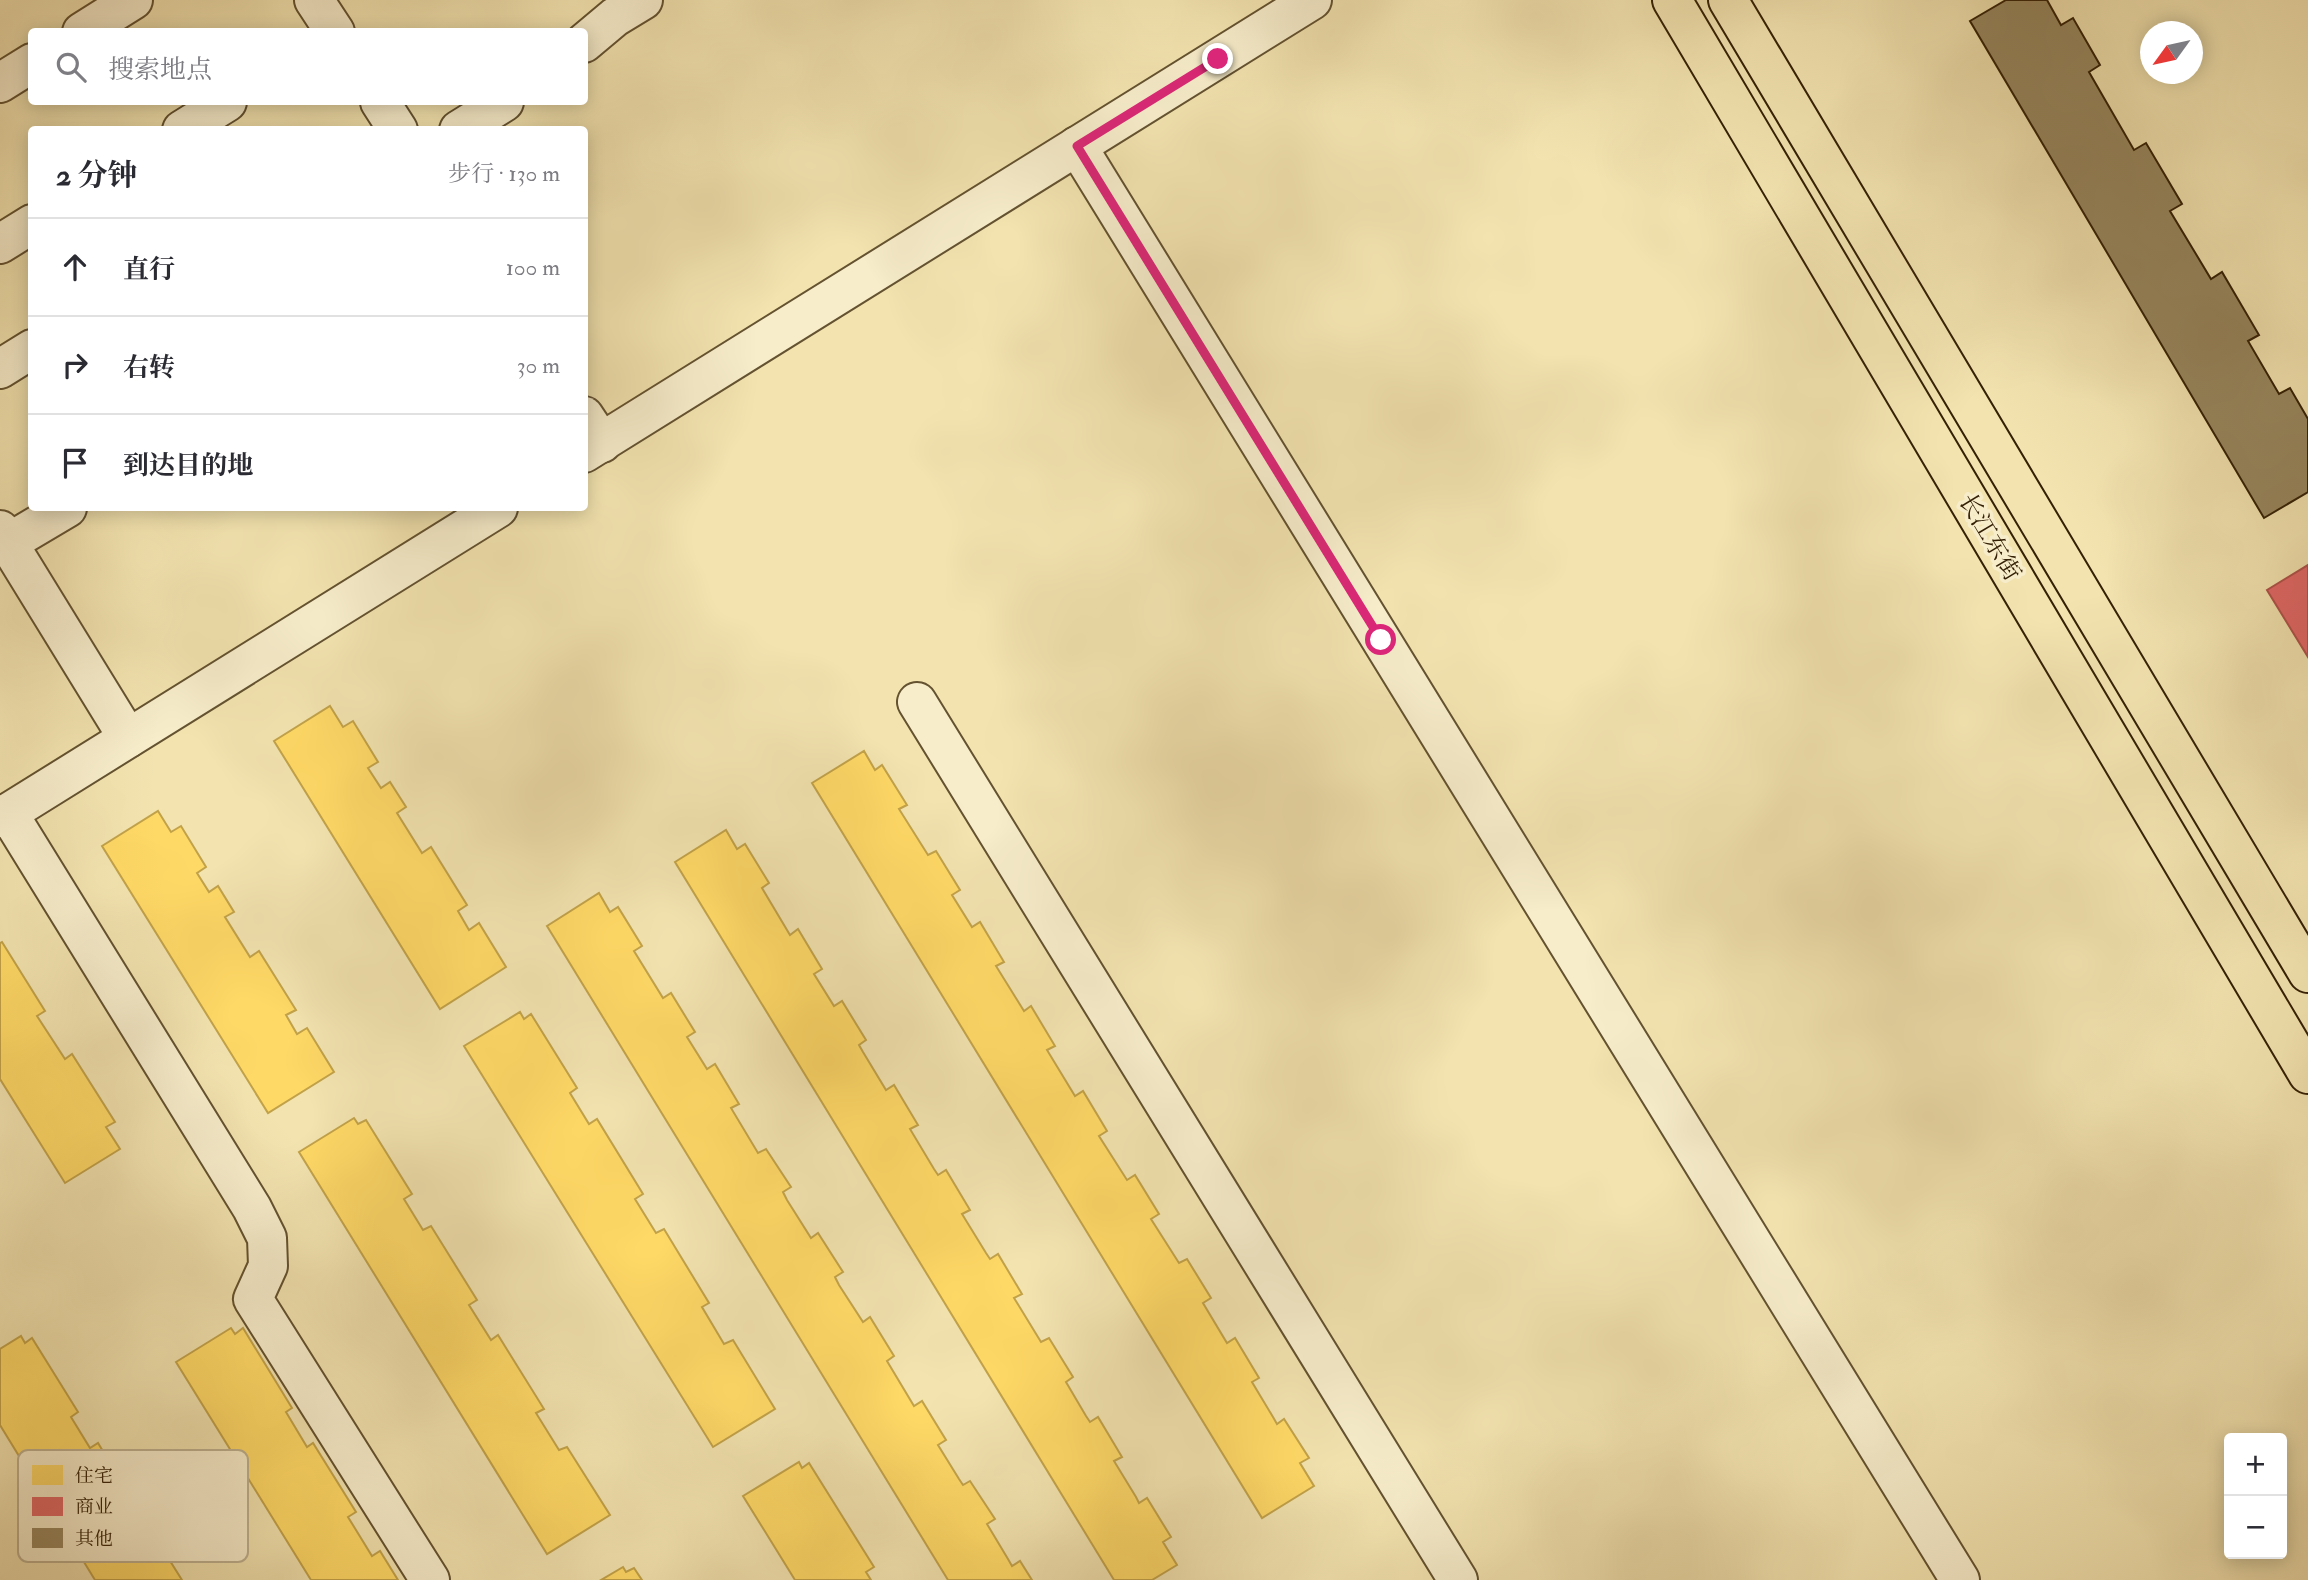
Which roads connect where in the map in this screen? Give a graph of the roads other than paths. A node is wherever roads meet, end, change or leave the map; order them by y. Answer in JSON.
{"nodes":[{"id":1,"x":133,"y":0,"type":"edge"},
{"id":2,"x":314,"y":0,"type":"edge"},
{"id":3,"x":643,"y":0,"type":"edge"},
{"id":4,"x":1312,"y":0,"type":"edge"},
{"id":5,"x":1672,"y":0,"type":"edge"},
{"id":6,"x":1728,"y":0,"type":"edge"},
{"id":7,"x":88,"y":28,"type":"edge"},
{"id":8,"x":332,"y":28,"type":"edge"},
{"id":9,"x":588,"y":40,"type":"edge"},
{"id":10,"x":28,"y":66,"type":"edge"},
{"id":11,"x":0,"y":83,"type":"edge"},
{"id":12,"x":222,"y":105,"type":"edge"},
{"id":13,"x":499,"y":105,"type":"edge"},
{"id":14,"x":188,"y":126,"type":"edge"},
{"id":15,"x":465,"y":126,"type":"edge"},
{"id":16,"x":1077,"y":146,"type":"junction"},
{"id":17,"x":28,"y":226,"type":"edge"},
{"id":18,"x":0,"y":244,"type":"edge"},
{"id":19,"x":28,"y":352,"type":"edge"},
{"id":20,"x":0,"y":369,"type":"edge"},
{"id":21,"x":590,"y":437,"type":"edge"},
{"id":22,"x":60,"y":511,"type":"edge"},
{"id":23,"x":493,"y":511,"type":"edge"},
{"id":24,"x":4,"y":537,"type":"edge"},
{"id":25,"x":918,"y":702,"type":"dead end"},
{"id":26,"x":128,"y":738,"type":"junction"},
{"id":27,"x":4,"y":816,"type":"edge"},
{"id":28,"x":2308,"y":973,"type":"edge"},
{"id":29,"x":2308,"y":1074,"type":"edge"},
{"id":30,"x":430,"y":1580,"type":"edge"},
{"id":31,"x":1458,"y":1580,"type":"edge"},
{"id":32,"x":1960,"y":1580,"type":"edge"}],
"edges":[{"from":1,"to":7,"type":"street"},
{"from":2,"to":8,"type":"street"},
{"from":3,"to":9,"type":"street"},
{"from":4,"to":16,"type":"street"},
{"from":5,"to":29,"type":"main road","name":"长江东街"},
{"from":6,"to":28,"type":"main road","name":"长江东街"},
{"from":10,"to":11,"type":"street"},
{"from":12,"to":14,"type":"street"},
{"from":13,"to":15,"type":"street"},
{"from":16,"to":21,"type":"street"},
{"from":16,"to":32,"type":"street"},
{"from":17,"to":18,"type":"street"},
{"from":19,"to":20,"type":"street"},
{"from":22,"to":24,"type":"street"},
{"from":23,"to":26,"type":"street"},
{"from":24,"to":26,"type":"street"},
{"from":25,"to":31,"type":"street"},
{"from":26,"to":27,"type":"street"},
{"from":27,"to":30,"type":"street"}]}
